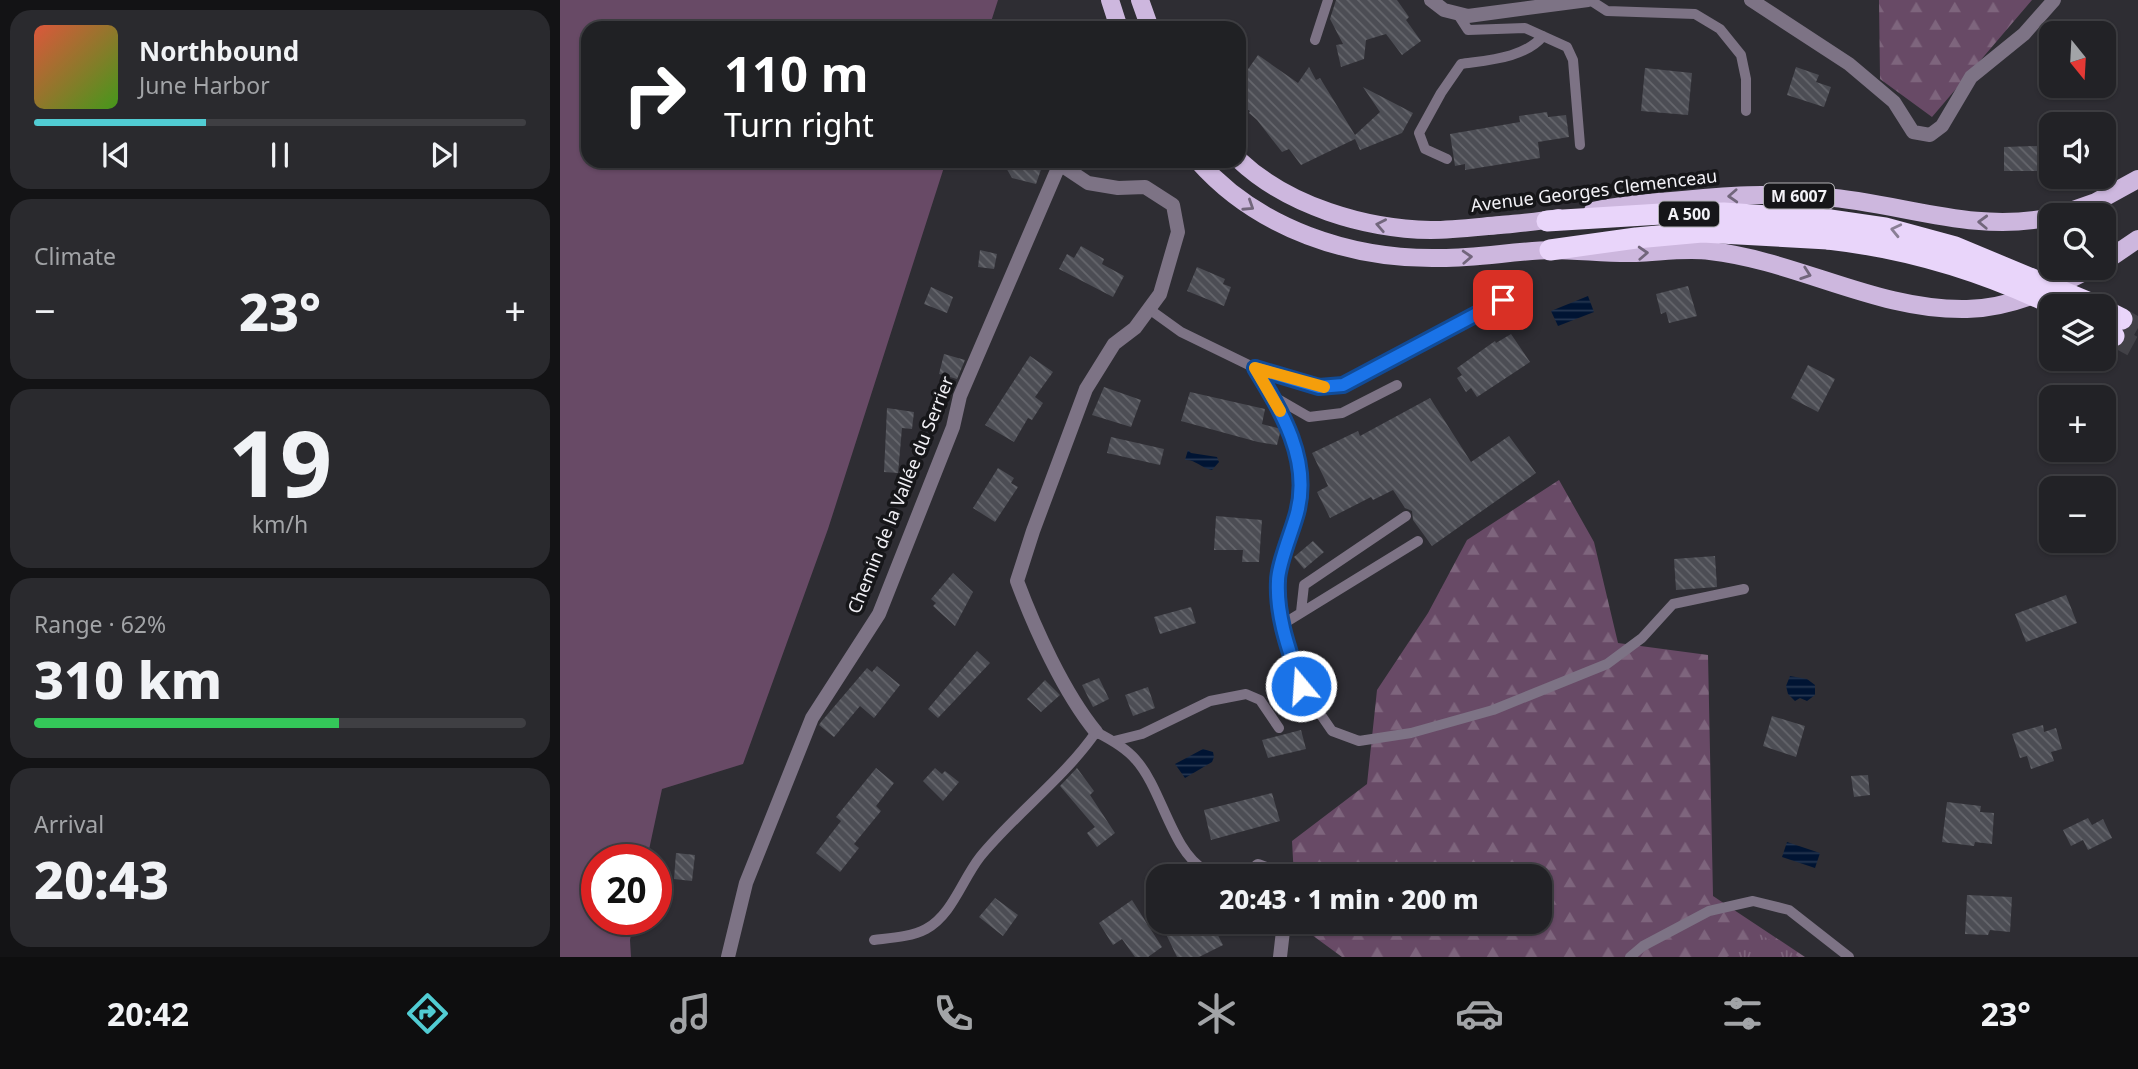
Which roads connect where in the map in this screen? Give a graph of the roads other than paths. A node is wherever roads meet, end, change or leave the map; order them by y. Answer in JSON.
{"nodes":[{"id":1,"x":1110,"y":0,"type":"edge"},
{"id":2,"x":1328,"y":0,"type":"edge"},
{"id":3,"x":1431,"y":0,"type":"edge"},
{"id":4,"x":1589,"y":0,"type":"edge"},
{"id":5,"x":1751,"y":0,"type":"edge"},
{"id":6,"x":2054,"y":0,"type":"edge"},
{"id":7,"x":1140,"y":1,"type":"edge"},
{"id":8,"x":1457,"y":13,"type":"junction"},
{"id":9,"x":1117,"y":21,"type":"edge"},
{"id":10,"x":1147,"y":21,"type":"edge"},
{"id":11,"x":1543,"y":36,"type":"junction"},
{"id":12,"x":1315,"y":40,"type":"dead end"},
{"id":13,"x":1746,"y":111,"type":"dead end"},
{"id":14,"x":1580,"y":145,"type":"dead end"},
{"id":15,"x":1447,"y":159,"type":"dead end"},
{"id":16,"x":1246,"y":165,"type":"edge"},
{"id":17,"x":1059,"y":168,"type":"edge"},
{"id":18,"x":1068,"y":168,"type":"edge"},
{"id":19,"x":1205,"y":168,"type":"edge"},
{"id":20,"x":2138,"y":179,"type":"edge"},
{"id":21,"x":2093,"y":203,"type":"edge"},
{"id":22,"x":2039,"y":218,"type":"edge"},
{"id":23,"x":1547,"y":221,"type":"junction"},
{"id":24,"x":1829,"y":229,"type":"junction"},
{"id":25,"x":2138,"y":239,"type":"edge"},
{"id":26,"x":2138,"y":245,"type":"edge"},
{"id":27,"x":1550,"y":250,"type":"junction"},
{"id":28,"x":2116,"y":254,"type":"edge"},
{"id":29,"x":2116,"y":256,"type":"edge"},
{"id":30,"x":2066,"y":280,"type":"edge"},
{"id":31,"x":2068,"y":294,"type":"edge"},
{"id":32,"x":2039,"y":299,"type":"edge"},
{"id":33,"x":1503,"y":300,"type":"dead end"},
{"id":34,"x":1149,"y":309,"type":"junction"},
{"id":35,"x":1255,"y":368,"type":"junction"},
{"id":36,"x":1397,"y":385,"type":"dead end"},
{"id":37,"x":1271,"y":395,"type":"junction"},
{"id":38,"x":1406,"y":516,"type":"dead end"},
{"id":39,"x":1418,"y":541,"type":"dead end"},
{"id":40,"x":1744,"y":589,"type":"dead end"},
{"id":41,"x":1301,"y":612,"type":"junction"},
{"id":42,"x":1283,"y":624,"type":"junction"},
{"id":43,"x":1279,"y":728,"type":"dead end"},
{"id":44,"x":1096,"y":732,"type":"junction"},
{"id":45,"x":1114,"y":741,"type":"junction"},
{"id":46,"x":1199,"y":864,"type":"edge"},
{"id":47,"x":1283,"y":934,"type":"edge"},
{"id":48,"x":874,"y":940,"type":"dead end"},
{"id":49,"x":728,"y":957,"type":"edge"},
{"id":50,"x":1280,"y":957,"type":"edge"},
{"id":51,"x":1630,"y":957,"type":"edge"},
{"id":52,"x":1849,"y":957,"type":"edge"}],
"edges":[{"from":1,"to":9,"type":"main road"},
{"from":2,"to":12,"type":"lane"},
{"from":3,"to":8,"type":"street"},
{"from":4,"to":8,"type":"street"},
{"from":4,"to":13,"type":"lane"},
{"from":5,"to":6,"type":"street"},
{"from":7,"to":10,"type":"main road"},
{"from":8,"to":11,"type":"lane"},
{"from":11,"to":14,"type":"lane"},
{"from":11,"to":15,"type":"lane"},
{"from":23,"to":16,"type":"main road","name":"Avenue Georges Clemenceau","number":"M 6007","one_way":true},
{"from":17,"to":49,"type":"street","name":"Chemin de la Vallée du Serrier"},
{"from":18,"to":34,"type":"street"},
{"from":19,"to":27,"type":"main road","one_way":true},
{"from":20,"to":21,"type":"main road"},
{"from":22,"to":23,"type":"main road","name":"Avenue Georges Clemenceau","number":"M 6007","one_way":true},
{"from":23,"to":24,"type":"highway","number":"A 500"},
{"from":24,"to":27,"type":"highway","number":"A 500"},
{"from":31,"to":24,"type":"highway","number":"A 500","one_way":true,"bridge":true},
{"from":24,"to":32,"type":"highway","number":"A 500","bridge":true},
{"from":25,"to":28,"type":"main road"},
{"from":26,"to":29,"type":"main road"},
{"from":27,"to":30,"type":"main road","one_way":true},
{"from":33,"to":35,"type":"lane"},
{"from":34,"to":35,"type":"lane"},
{"from":34,"to":44,"type":"street"},
{"from":35,"to":37,"type":"lane"},
{"from":36,"to":37,"type":"lane"},
{"from":37,"to":42,"type":"lane"},
{"from":38,"to":41,"type":"lane"},
{"from":39,"to":41,"type":"lane"},
{"from":40,"to":42,"type":"lane"},
{"from":41,"to":42,"type":"lane"},
{"from":43,"to":45,"type":"lane"},
{"from":44,"to":45,"type":"lane"},
{"from":44,"to":48,"type":"lane"},
{"from":45,"to":46,"type":"lane"},
{"from":47,"to":50,"type":"street"},
{"from":51,"to":52,"type":"lane"}]}
